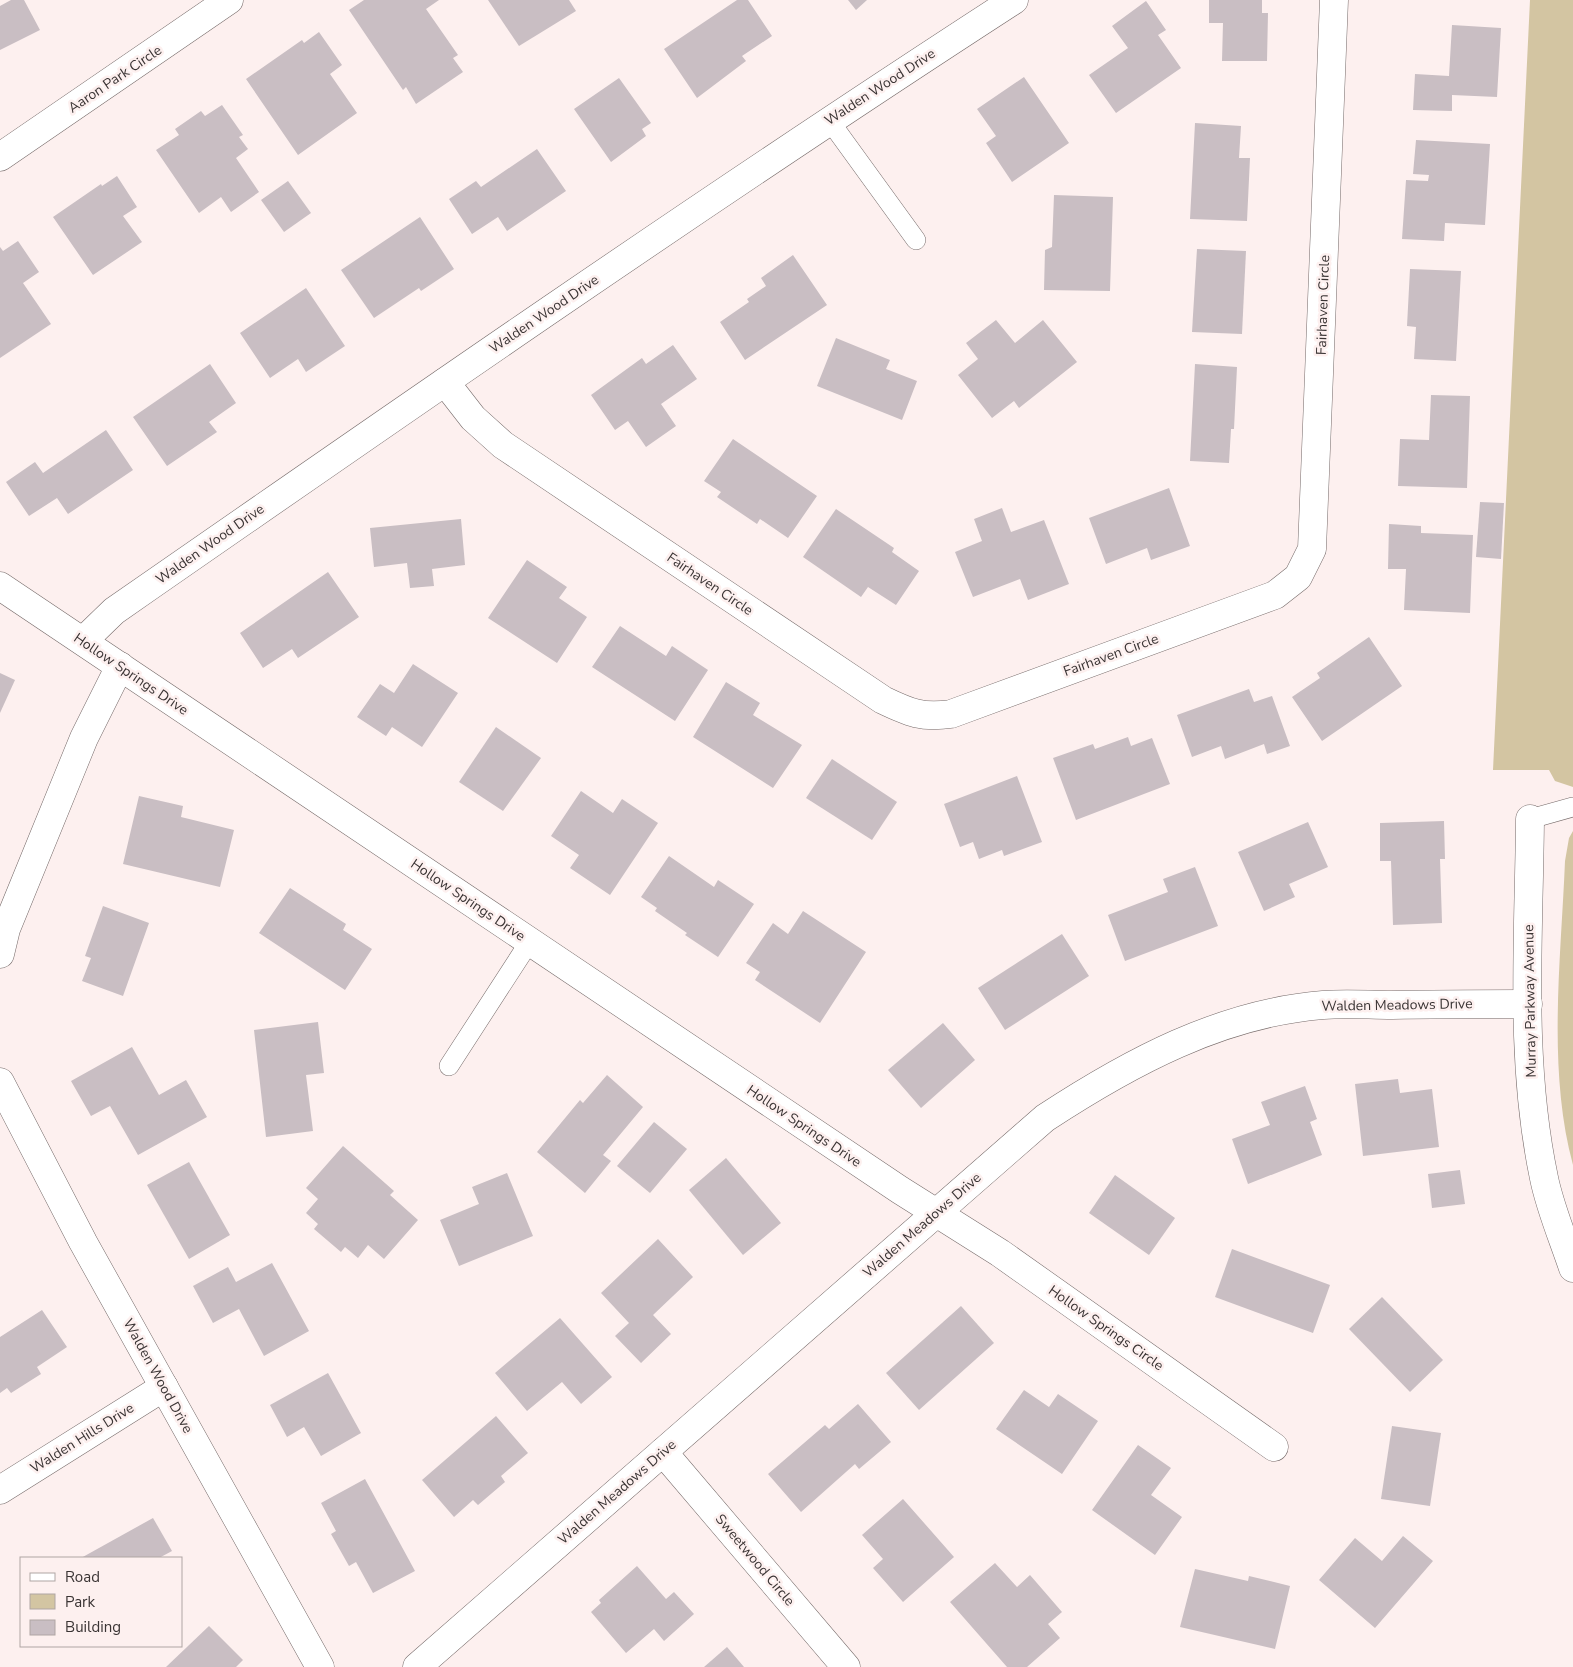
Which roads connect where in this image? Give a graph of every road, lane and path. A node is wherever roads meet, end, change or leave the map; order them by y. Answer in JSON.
{"nodes":[{"id":1,"x":229,"y":0,"type":"edge"},
{"id":2,"x":1014,"y":0,"type":"edge"},
{"id":3,"x":1334,"y":0,"type":"edge"},
{"id":4,"x":829,"y":120,"type":"junction"},
{"id":5,"x":0,"y":157,"type":"edge"},
{"id":6,"x":916,"y":240,"type":"dead end"},
{"id":7,"x":444,"y":382,"type":"junction"},
{"id":8,"x":0,"y":586,"type":"edge"},
{"id":9,"x":83,"y":641,"type":"junction"},
{"id":10,"x":120,"y":666,"type":"junction"},
{"id":11,"x":1573,"y":808,"type":"edge"},
{"id":12,"x":1530,"y":819,"type":"joint"},
{"id":13,"x":530,"y":941,"type":"junction"},
{"id":14,"x":0,"y":954,"type":"edge"},
{"id":15,"x":1528,"y":1004,"type":"junction"},
{"id":16,"x":449,"y":1066,"type":"dead end"},
{"id":17,"x":0,"y":1082,"type":"edge"},
{"id":18,"x":935,"y":1213,"type":"junction"},
{"id":19,"x":1573,"y":1268,"type":"edge"},
{"id":20,"x":164,"y":1387,"type":"junction"},
{"id":21,"x":1274,"y":1447,"type":"dead end"},
{"id":22,"x":663,"y":1452,"type":"junction"},
{"id":23,"x":0,"y":1490,"type":"edge"},
{"id":24,"x":320,"y":1667,"type":"edge"},
{"id":25,"x":417,"y":1667,"type":"edge"},
{"id":26,"x":846,"y":1667,"type":"edge"}],
"edges":[{"from":1,"to":5,"type":"street","name":"Aaron Park Circle"},
{"from":2,"to":4,"type":"street","name":"Walden Wood Drive"},
{"from":3,"to":7,"type":"street","name":"Fairhaven Circle"},
{"from":4,"to":6,"type":"lane"},
{"from":4,"to":7,"type":"street","name":"Walden Wood Drive"},
{"from":7,"to":9,"type":"street","name":"Walden Wood Drive"},
{"from":8,"to":9,"type":"street","name":"Hollow Springs Drive"},
{"from":9,"to":10,"type":"street","name":"Hollow Springs Drive"},
{"from":10,"to":13,"type":"street","name":"Hollow Springs Drive"},
{"from":10,"to":14,"type":"street"},
{"from":11,"to":12,"type":"lane"},
{"from":12,"to":15,"type":"street","name":"Murray Parkway Avenue"},
{"from":13,"to":16,"type":"lane"},
{"from":13,"to":18,"type":"street","name":"Hollow Springs Drive"},
{"from":15,"to":18,"type":"street","name":"Walden Meadows Drive"},
{"from":15,"to":19,"type":"street","name":"Murray Parkway Avenue"},
{"from":17,"to":20,"type":"street","name":"Walden Wood Drive"},
{"from":18,"to":21,"type":"street","name":"Hollow Springs Circle"},
{"from":18,"to":22,"type":"street","name":"Walden Meadows Drive"},
{"from":20,"to":23,"type":"street","name":"Walden Hills Drive"},
{"from":20,"to":24,"type":"street","name":"Walden Wood Drive"},
{"from":22,"to":25,"type":"street","name":"Walden Meadows Drive"},
{"from":22,"to":26,"type":"street","name":"Sweetwood Circle"}]}
